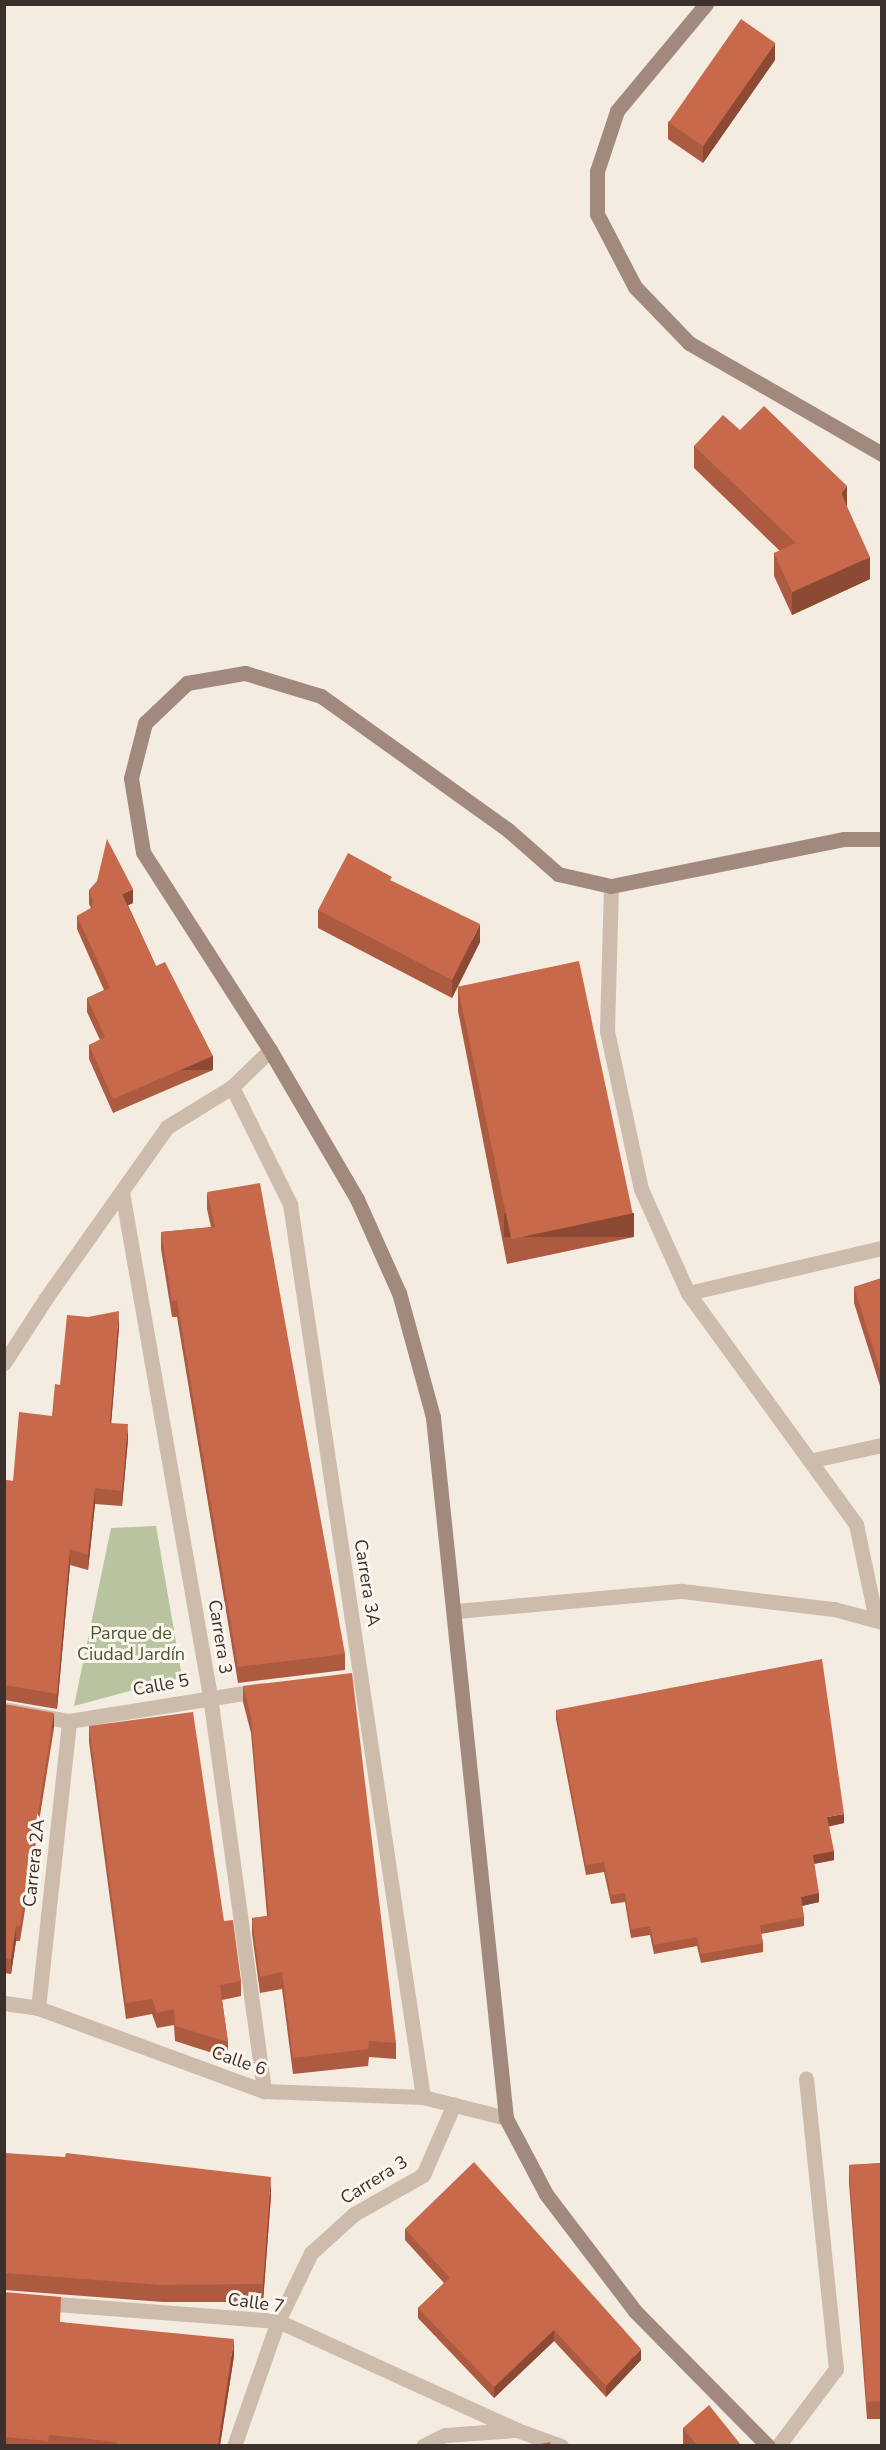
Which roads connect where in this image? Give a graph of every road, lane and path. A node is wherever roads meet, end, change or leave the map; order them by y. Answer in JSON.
{"nodes":[{"id":1,"x":706,"y":4,"type":"edge"},
{"id":2,"x":882,"y":454,"type":"edge"},
{"id":3,"x":882,"y":839,"type":"edge"},
{"id":4,"x":612,"y":886,"type":"junction"},
{"id":5,"x":270,"y":1050,"type":"junction"},
{"id":6,"x":232,"y":1087,"type":"junction"},
{"id":7,"x":122,"y":1192,"type":"junction"},
{"id":8,"x":882,"y":1248,"type":"edge"},
{"id":9,"x":688,"y":1293,"type":"junction"},
{"id":10,"x":4,"y":1364,"type":"edge"},
{"id":11,"x":882,"y":1445,"type":"edge"},
{"id":12,"x":813,"y":1460,"type":"junction"},
{"id":13,"x":456,"y":1611,"type":"junction"},
{"id":14,"x":879,"y":1621,"type":"edge"},
{"id":15,"x":280,"y":1688,"type":"edge"},
{"id":16,"x":210,"y":1696,"type":"junction"},
{"id":17,"x":4,"y":1709,"type":"edge"},
{"id":18,"x":69,"y":1721,"type":"junction"},
{"id":19,"x":4,"y":2003,"type":"edge"},
{"id":20,"x":38,"y":2008,"type":"junction"},
{"id":21,"x":806,"y":2079,"type":"dead end"},
{"id":22,"x":264,"y":2091,"type":"junction"},
{"id":23,"x":423,"y":2097,"type":"junction"},
{"id":24,"x":454,"y":2104,"type":"junction"},
{"id":25,"x":506,"y":2118,"type":"junction"},
{"id":26,"x":4,"y":2300,"type":"edge"},
{"id":27,"x":278,"y":2321,"type":"junction"},
{"id":28,"x":517,"y":2430,"type":"junction"},
{"id":29,"x":234,"y":2445,"type":"edge"},
{"id":30,"x":423,"y":2445,"type":"edge"},
{"id":31,"x":561,"y":2445,"type":"edge"},
{"id":32,"x":768,"y":2445,"type":"edge"},
{"id":33,"x":778,"y":2445,"type":"edge"}],
"edges":[{"from":1,"to":2,"type":"main road"},
{"from":3,"to":4,"type":"main road"},
{"from":4,"to":5,"type":"main road"},
{"from":4,"to":9,"type":"street"},
{"from":5,"to":6,"type":"street"},
{"from":5,"to":13,"type":"main road"},
{"from":6,"to":7,"type":"street"},
{"from":6,"to":23,"type":"street","name":"Carrera 3A"},
{"from":7,"to":10,"type":"street"},
{"from":7,"to":16,"type":"street","name":"Carrera 3"},
{"from":8,"to":9,"type":"street"},
{"from":9,"to":12,"type":"street"},
{"from":11,"to":12,"type":"street"},
{"from":12,"to":14,"type":"street"},
{"from":13,"to":14,"type":"street"},
{"from":13,"to":25,"type":"main road"},
{"from":15,"to":16,"type":"street","name":"Calle 5"},
{"from":16,"to":18,"type":"street","name":"Calle 5"},
{"from":16,"to":22,"type":"street","name":"Carrera 3"},
{"from":17,"to":18,"type":"street","name":"Calle 5"},
{"from":18,"to":20,"type":"street","name":"Carrera 2A"},
{"from":19,"to":20,"type":"street","name":"Calle 6"},
{"from":20,"to":22,"type":"street","name":"Calle 6"},
{"from":21,"to":33,"type":"street"},
{"from":22,"to":23,"type":"street","name":"Calle 6"},
{"from":23,"to":24,"type":"street","name":"Calle 6"},
{"from":24,"to":25,"type":"street","name":"Calle 6"},
{"from":24,"to":27,"type":"street","name":"Carrera 3"},
{"from":25,"to":32,"type":"main road"},
{"from":26,"to":27,"type":"street","name":"Calle 7"},
{"from":27,"to":28,"type":"street","name":"Calle 7"},
{"from":27,"to":29,"type":"street","name":"Carrera 3"},
{"from":28,"to":30,"type":"street"},
{"from":28,"to":31,"type":"street","name":"Calle 7"}]}
